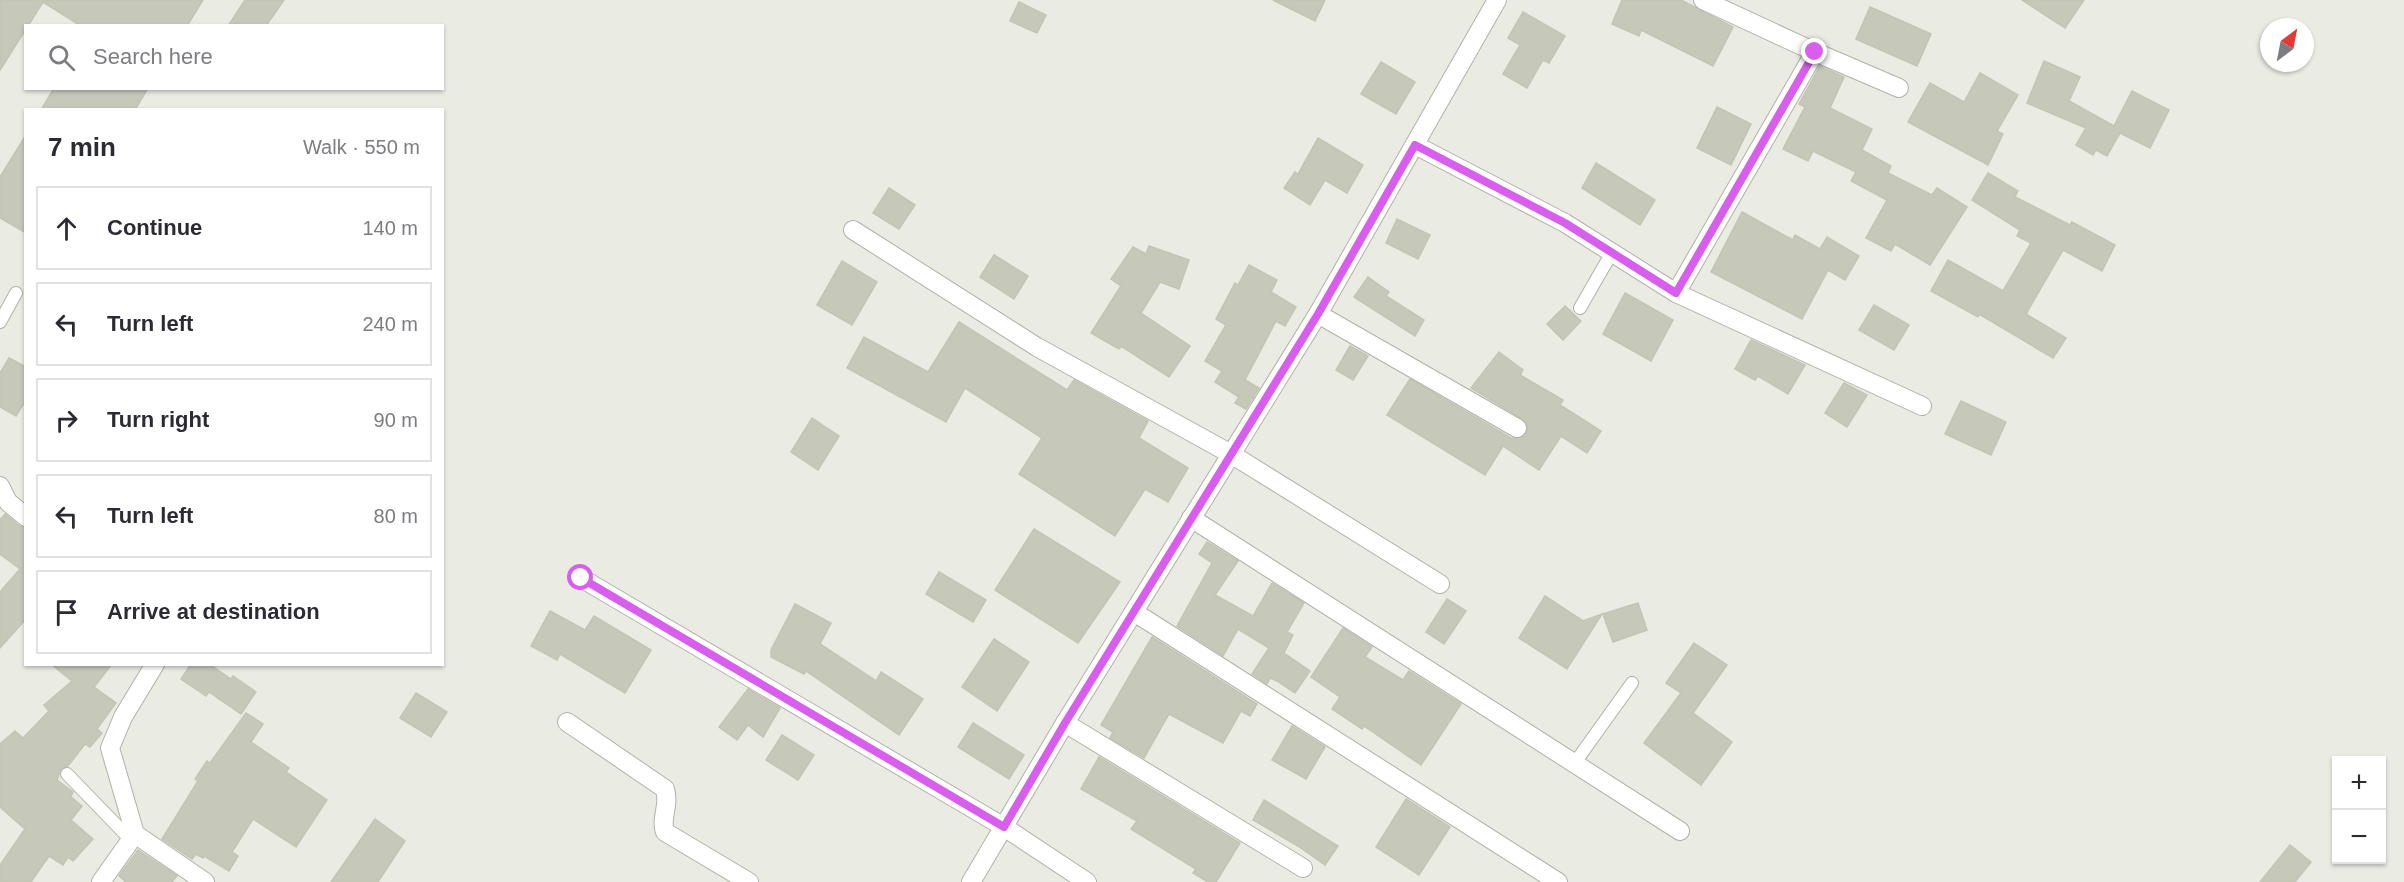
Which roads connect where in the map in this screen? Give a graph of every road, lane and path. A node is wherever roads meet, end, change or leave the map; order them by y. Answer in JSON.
{"nodes":[{"id":1,"x":1497,"y":0,"type":"edge"},
{"id":2,"x":1703,"y":0,"type":"edge"},
{"id":3,"x":1815,"y":52,"type":"junction"},
{"id":4,"x":1899,"y":88,"type":"dead end"},
{"id":5,"x":1415,"y":145,"type":"junction"},
{"id":6,"x":853,"y":230,"type":"dead end"},
{"id":7,"x":1611,"y":254,"type":"junction"},
{"id":8,"x":16,"y":293,"type":"dead end"},
{"id":9,"x":1676,"y":293,"type":"junction"},
{"id":10,"x":1580,"y":309,"type":"dead end"},
{"id":11,"x":1318,"y":314,"type":"junction"},
{"id":12,"x":0,"y":322,"type":"edge"},
{"id":13,"x":1922,"y":406,"type":"dead end"},
{"id":14,"x":1517,"y":429,"type":"dead end"},
{"id":15,"x":1231,"y":454,"type":"junction"},
{"id":16,"x":0,"y":486,"type":"edge"},
{"id":17,"x":24,"y":516,"type":"edge"},
{"id":18,"x":1191,"y":518,"type":"junction"},
{"id":19,"x":581,"y":578,"type":"dead end"},
{"id":20,"x":1440,"y":584,"type":"dead end"},
{"id":21,"x":1134,"y":612,"type":"junction"},
{"id":22,"x":154,"y":666,"type":"edge"},
{"id":23,"x":1632,"y":683,"type":"dead end"},
{"id":24,"x":567,"y":722,"type":"dead end"},
{"id":25,"x":1065,"y":723,"type":"junction"},
{"id":26,"x":1574,"y":764,"type":"junction"},
{"id":27,"x":67,"y":774,"type":"dead end"},
{"id":28,"x":1004,"y":827,"type":"junction"},
{"id":29,"x":1680,"y":831,"type":"dead end"},
{"id":30,"x":133,"y":837,"type":"junction"},
{"id":31,"x":1303,"y":868,"type":"dead end"},
{"id":32,"x":101,"y":882,"type":"edge"},
{"id":33,"x":205,"y":882,"type":"edge"},
{"id":34,"x":749,"y":882,"type":"edge"},
{"id":35,"x":971,"y":882,"type":"edge"},
{"id":36,"x":1087,"y":882,"type":"edge"},
{"id":37,"x":1558,"y":882,"type":"edge"}],
"edges":[{"from":1,"to":5,"type":"street"},
{"from":2,"to":3,"type":"street"},
{"from":3,"to":4,"type":"street"},
{"from":3,"to":9,"type":"street"},
{"from":5,"to":7,"type":"street"},
{"from":5,"to":11,"type":"street"},
{"from":6,"to":15,"type":"street"},
{"from":7,"to":9,"type":"street"},
{"from":7,"to":10,"type":"lane"},
{"from":8,"to":12,"type":"lane"},
{"from":9,"to":13,"type":"street"},
{"from":11,"to":14,"type":"street"},
{"from":11,"to":15,"type":"street"},
{"from":15,"to":18,"type":"street"},
{"from":15,"to":20,"type":"street"},
{"from":16,"to":17,"type":"street"},
{"from":18,"to":21,"type":"street"},
{"from":18,"to":26,"type":"street"},
{"from":19,"to":28,"type":"street"},
{"from":21,"to":25,"type":"street"},
{"from":21,"to":37,"type":"street"},
{"from":22,"to":30,"type":"street"},
{"from":23,"to":26,"type":"lane"},
{"from":24,"to":34,"type":"street"},
{"from":25,"to":28,"type":"street"},
{"from":25,"to":31,"type":"street"},
{"from":26,"to":29,"type":"street"},
{"from":27,"to":30,"type":"lane"},
{"from":28,"to":35,"type":"street"},
{"from":28,"to":36,"type":"street"},
{"from":30,"to":32,"type":"street"},
{"from":30,"to":33,"type":"street"}]}
